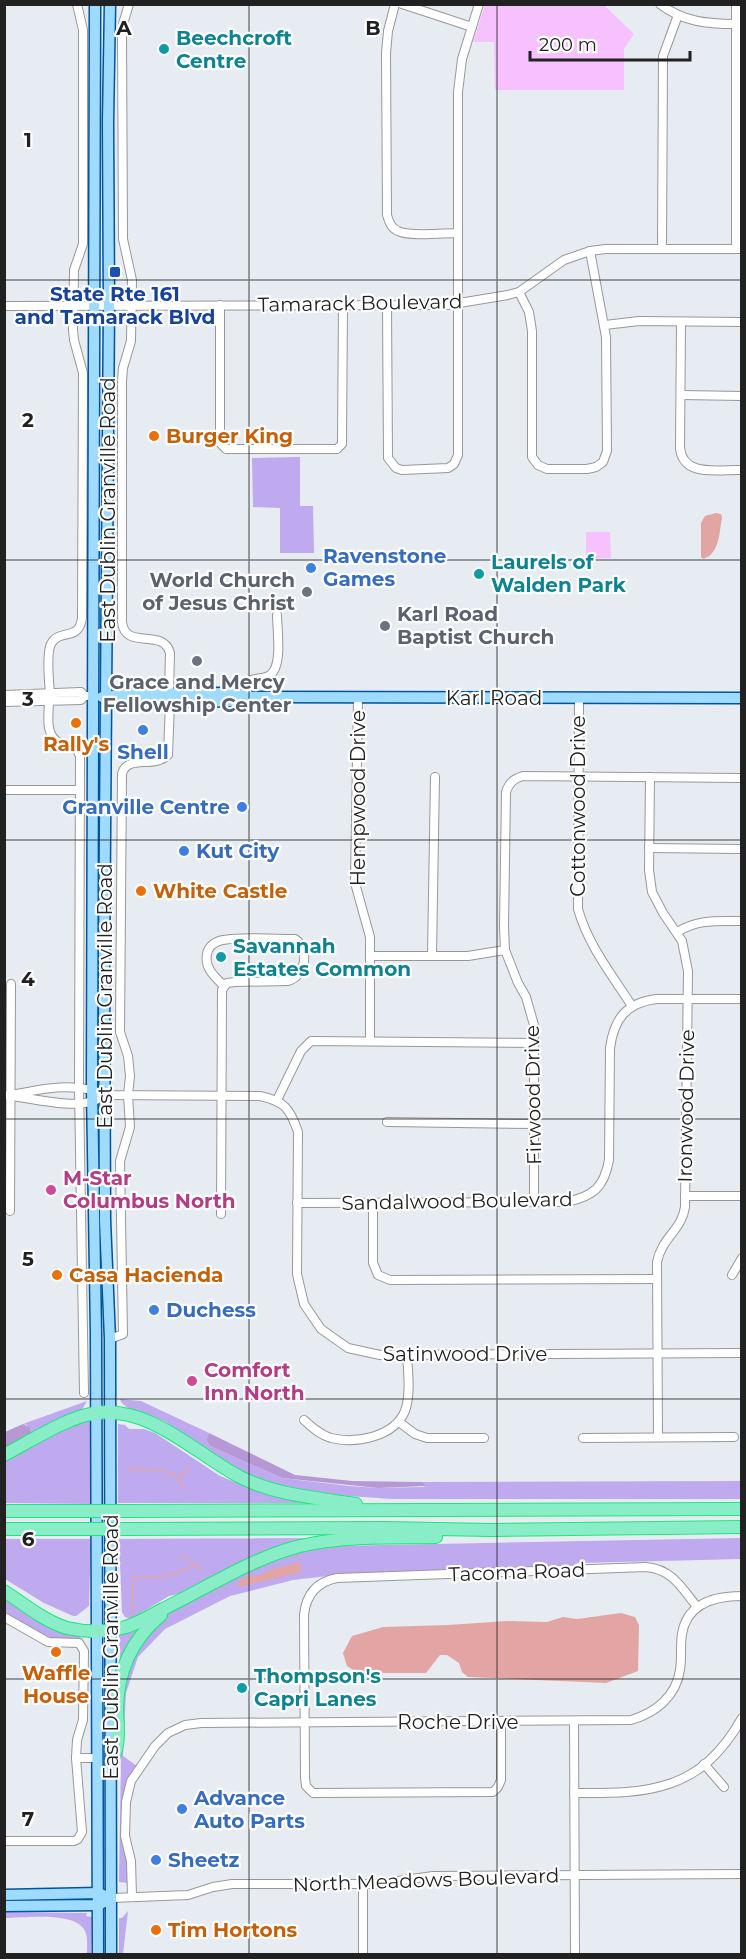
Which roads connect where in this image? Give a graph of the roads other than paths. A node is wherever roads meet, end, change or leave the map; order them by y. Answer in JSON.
{"nodes":[{"id":1,"x":77,"y":4,"type":"edge"},
{"id":2,"x":95,"y":4,"type":"edge"},
{"id":3,"x":104,"y":4,"type":"edge"},
{"id":4,"x":110,"y":4,"type":"edge"},
{"id":5,"x":129,"y":4,"type":"edge"},
{"id":6,"x":395,"y":4,"type":"edge"},
{"id":7,"x":402,"y":4,"type":"edge"},
{"id":8,"x":479,"y":4,"type":"edge"},
{"id":9,"x":660,"y":4,"type":"edge"},
{"id":10,"x":736,"y":4,"type":"edge"},
{"id":11,"x":678,"y":15,"type":"junction"},
{"id":12,"x":736,"y":24,"type":"junction"},
{"id":13,"x":472,"y":27,"type":"junction"},
{"id":14,"x":109,"y":67,"type":"junction"},
{"id":15,"x":95,"y":167,"type":"junction"},
{"id":16,"x":739,"y":174,"type":"edge"},
{"id":17,"x":458,"y":233,"type":"junction"},
{"id":18,"x":662,"y":248,"type":"junction"},
{"id":19,"x":739,"y":249,"type":"edge"},
{"id":20,"x":590,"y":251,"type":"junction"},
{"id":21,"x":519,"y":292,"type":"junction"},
{"id":22,"x":458,"y":304,"type":"junction"},
{"id":23,"x":96,"y":305,"type":"junction"},
{"id":24,"x":109,"y":305,"type":"junction"},
{"id":25,"x":132,"y":305,"type":"junction"},
{"id":26,"x":220,"y":305,"type":"junction"},
{"id":27,"x":342,"y":305,"type":"junction"},
{"id":28,"x":387,"y":305,"type":"junction"},
{"id":29,"x":4,"y":306,"type":"edge"},
{"id":30,"x":73,"y":306,"type":"junction"},
{"id":31,"x":681,"y":322,"type":"junction"},
{"id":32,"x":741,"y":322,"type":"edge"},
{"id":33,"x":605,"y":325,"type":"junction"},
{"id":34,"x":681,"y":395,"type":"junction"},
{"id":35,"x":741,"y":396,"type":"edge"},
{"id":36,"x":741,"y":470,"type":"edge"},
{"id":37,"x":277,"y":615,"type":"dead end"},
{"id":38,"x":4,"y":695,"type":"edge"},
{"id":39,"x":89,"y":696,"type":"junction"},
{"id":40,"x":49,"y":697,"type":"junction"},
{"id":41,"x":106,"y":697,"type":"junction"},
{"id":42,"x":169,"y":698,"type":"junction"},
{"id":43,"x":247,"y":698,"type":"junction"},
{"id":44,"x":358,"y":698,"type":"junction"},
{"id":45,"x":741,"y":698,"type":"edge"},
{"id":46,"x":579,"y":699,"type":"junction"},
{"id":47,"x":4,"y":702,"type":"edge"},
{"id":48,"x":435,"y":777,"type":"dead end"},
{"id":49,"x":578,"y":777,"type":"junction"},
{"id":50,"x":650,"y":777,"type":"junction"},
{"id":51,"x":741,"y":778,"type":"edge"},
{"id":52,"x":4,"y":790,"type":"edge"},
{"id":53,"x":80,"y":790,"type":"junction"},
{"id":54,"x":649,"y":848,"type":"junction"},
{"id":55,"x":741,"y":849,"type":"edge"},
{"id":56,"x":741,"y":921,"type":"edge"},
{"id":57,"x":677,"y":932,"type":"junction"},
{"id":58,"x":505,"y":950,"type":"junction"},
{"id":59,"x":432,"y":955,"type":"junction"},
{"id":60,"x":370,"y":956,"type":"junction"},
{"id":61,"x":11,"y":984,"type":"dead end"},
{"id":62,"x":224,"y":986,"type":"junction"},
{"id":63,"x":688,"y":999,"type":"junction"},
{"id":64,"x":741,"y":999,"type":"edge"},
{"id":65,"x":632,"y":1006,"type":"junction"},
{"id":66,"x":370,"y":1041,"type":"junction"},
{"id":67,"x":535,"y":1043,"type":"junction"},
{"id":68,"x":79,"y":1089,"type":"junction"},
{"id":69,"x":92,"y":1089,"type":"junction"},
{"id":70,"x":8,"y":1095,"type":"edge"},
{"id":71,"x":105,"y":1095,"type":"junction"},
{"id":72,"x":128,"y":1095,"type":"junction"},
{"id":73,"x":220,"y":1096,"type":"junction"},
{"id":74,"x":277,"y":1100,"type":"junction"},
{"id":75,"x":92,"y":1102,"type":"junction"},
{"id":76,"x":79,"y":1103,"type":"junction"},
{"id":77,"x":387,"y":1122,"type":"dead end"},
{"id":78,"x":534,"y":1124,"type":"junction"},
{"id":79,"x":686,"y":1196,"type":"junction"},
{"id":80,"x":741,"y":1196,"type":"edge"},
{"id":81,"x":534,"y":1202,"type":"junction"},
{"id":82,"x":297,"y":1203,"type":"junction"},
{"id":83,"x":373,"y":1203,"type":"junction"},
{"id":84,"x":10,"y":1211,"type":"dead end"},
{"id":85,"x":221,"y":1214,"type":"dead end"},
{"id":86,"x":94,"y":1238,"type":"junction"},
{"id":87,"x":82,"y":1239,"type":"junction"},
{"id":88,"x":741,"y":1258,"type":"edge"},
{"id":89,"x":732,"y":1275,"type":"dead end"},
{"id":90,"x":657,"y":1280,"type":"junction"},
{"id":91,"x":110,"y":1339,"type":"junction"},
{"id":92,"x":741,"y":1353,"type":"edge"},
{"id":93,"x":657,"y":1354,"type":"junction"},
{"id":94,"x":407,"y":1355,"type":"junction"},
{"id":95,"x":84,"y":1393,"type":"dead end"},
{"id":96,"x":103,"y":1413,"type":"junction"},
{"id":97,"x":304,"y":1419,"type":"dead end"},
{"id":98,"x":399,"y":1422,"type":"junction"},
{"id":99,"x":658,"y":1437,"type":"junction"},
{"id":100,"x":735,"y":1437,"type":"dead end"},
{"id":101,"x":484,"y":1438,"type":"dead end"},
{"id":102,"x":583,"y":1438,"type":"dead end"},
{"id":103,"x":4,"y":1455,"type":"edge"},
{"id":104,"x":399,"y":1509,"type":"junction"},
{"id":105,"x":741,"y":1509,"type":"edge"},
{"id":106,"x":4,"y":1511,"type":"edge"},
{"id":107,"x":741,"y":1527,"type":"edge"},
{"id":108,"x":4,"y":1529,"type":"edge"},
{"id":109,"x":527,"y":1530,"type":"junction"},
{"id":110,"x":4,"y":1591,"type":"edge"},
{"id":111,"x":741,"y":1596,"type":"edge"},
{"id":112,"x":176,"y":1603,"type":"junction"},
{"id":113,"x":697,"y":1607,"type":"junction"},
{"id":114,"x":4,"y":1617,"type":"edge"},
{"id":115,"x":110,"y":1630,"type":"junction"},
{"id":116,"x":97,"y":1631,"type":"junction"},
{"id":117,"x":741,"y":1718,"type":"edge"},
{"id":118,"x":574,"y":1721,"type":"junction"},
{"id":119,"x":304,"y":1722,"type":"junction"},
{"id":120,"x":501,"y":1722,"type":"junction"},
{"id":121,"x":76,"y":1758,"type":"junction"},
{"id":122,"x":98,"y":1758,"type":"junction"},
{"id":123,"x":112,"y":1761,"type":"junction"},
{"id":124,"x":704,"y":1764,"type":"junction"},
{"id":125,"x":724,"y":1787,"type":"dead end"},
{"id":126,"x":574,"y":1793,"type":"junction"},
{"id":127,"x":4,"y":1841,"type":"edge"},
{"id":128,"x":741,"y":1874,"type":"edge"},
{"id":129,"x":574,"y":1875,"type":"junction"},
{"id":130,"x":363,"y":1884,"type":"junction"},
{"id":131,"x":99,"y":1893,"type":"junction"},
{"id":132,"x":4,"y":1895,"type":"edge"},
{"id":133,"x":132,"y":1896,"type":"junction"},
{"id":134,"x":112,"y":1898,"type":"junction"},
{"id":135,"x":99,"y":1905,"type":"junction"},
{"id":136,"x":4,"y":1906,"type":"edge"},
{"id":137,"x":98,"y":1954,"type":"edge"},
{"id":138,"x":111,"y":1954,"type":"edge"},
{"id":139,"x":363,"y":1954,"type":"edge"},
{"id":140,"x":575,"y":1954,"type":"edge"}],
"edges":[{"from":1,"to":30,"type":"street","name":"East Dublin Granville Road"},
{"from":2,"to":15,"type":"main road","name":"East Dublin Granville Road"},
{"from":3,"to":14,"type":"main road"},
{"from":4,"to":14,"type":"main road","name":"East Dublin Granville Road"},
{"from":5,"to":25,"type":"street","name":"East Dublin Granville Road"},
{"from":6,"to":17,"type":"street"},
{"from":7,"to":13,"type":"street"},
{"from":8,"to":13,"type":"street"},
{"from":9,"to":11,"type":"street"},
{"from":10,"to":12,"type":"street"},
{"from":11,"to":12,"type":"street"},
{"from":11,"to":18,"type":"street"},
{"from":12,"to":16,"type":"street"},
{"from":13,"to":17,"type":"street"},
{"from":14,"to":24,"type":"main road","name":"East Dublin Granville Road"},
{"from":15,"to":23,"type":"main road","name":"East Dublin Granville Road"},
{"from":15,"to":24,"type":"main road"},
{"from":16,"to":19,"type":"street"},
{"from":17,"to":22,"type":"street"},
{"from":18,"to":19,"type":"street","name":"Tamarack Boulevard"},
{"from":18,"to":20,"type":"street","name":"Tamarack Boulevard"},
{"from":20,"to":21,"type":"street","name":"Tamarack Boulevard"},
{"from":20,"to":33,"type":"street"},
{"from":21,"to":22,"type":"street","name":"Tamarack Boulevard"},
{"from":21,"to":33,"type":"street"},
{"from":22,"to":28,"type":"street","name":"Tamarack Boulevard"},
{"from":22,"to":28,"type":"street"},
{"from":23,"to":24,"type":"street","name":"Tamarack Boulevard"},
{"from":23,"to":30,"type":"street","name":"Tamarack Boulevard"},
{"from":23,"to":39,"type":"main road","name":"East Dublin Granville Road"},
{"from":24,"to":25,"type":"street","name":"Tamarack Boulevard"},
{"from":24,"to":41,"type":"main road","name":"East Dublin Granville Road"},
{"from":25,"to":26,"type":"street","name":"Tamarack Boulevard"},
{"from":25,"to":42,"type":"street","name":"East Dublin Granville Road"},
{"from":26,"to":27,"type":"street","name":"Tamarack Boulevard"},
{"from":26,"to":27,"type":"street"},
{"from":27,"to":28,"type":"street","name":"Tamarack Boulevard"},
{"from":29,"to":30,"type":"street","name":"Tamarack Boulevard"},
{"from":30,"to":40,"type":"street","name":"East Dublin Granville Road"},
{"from":31,"to":32,"type":"street"},
{"from":31,"to":33,"type":"street"},
{"from":31,"to":34,"type":"street"},
{"from":34,"to":35,"type":"street"},
{"from":34,"to":36,"type":"street"},
{"from":37,"to":43,"type":"street"},
{"from":38,"to":40,"type":"street","name":"Karl Road"},
{"from":39,"to":40,"type":"street","name":"Karl Road"},
{"from":39,"to":41,"type":"main road","name":"Karl Road"},
{"from":39,"to":69,"type":"main road","name":"East Dublin Granville Road"},
{"from":40,"to":47,"type":"street","name":"Karl Road"},
{"from":40,"to":53,"type":"street","name":"East Dublin Granville Road"},
{"from":41,"to":42,"type":"main road","name":"Karl Road"},
{"from":41,"to":71,"type":"main road","name":"East Dublin Granville Road"},
{"from":42,"to":43,"type":"main road","name":"Karl Road"},
{"from":42,"to":72,"type":"street","name":"East Dublin Granville Road"},
{"from":43,"to":44,"type":"main road","name":"Karl Road"},
{"from":44,"to":46,"type":"main road","name":"Karl Road"},
{"from":44,"to":60,"type":"street","name":"Hempwood Drive"},
{"from":45,"to":46,"type":"main road","name":"Karl Road"},
{"from":46,"to":49,"type":"street","name":"Cottonwood Drive"},
{"from":48,"to":59,"type":"street"},
{"from":49,"to":50,"type":"street"},
{"from":49,"to":58,"type":"street","name":"Firwood Drive"},
{"from":49,"to":65,"type":"street","name":"Cottonwood Drive"},
{"from":50,"to":51,"type":"street"},
{"from":50,"to":54,"type":"street","name":"Ironwood Drive"},
{"from":52,"to":53,"type":"street"},
{"from":53,"to":68,"type":"street","name":"East Dublin Granville Road"},
{"from":54,"to":55,"type":"street"},
{"from":54,"to":57,"type":"street","name":"Ironwood Drive"},
{"from":56,"to":57,"type":"street"},
{"from":57,"to":63,"type":"street","name":"Ironwood Drive"},
{"from":58,"to":59,"type":"street"},
{"from":58,"to":67,"type":"street","name":"Firwood Drive"},
{"from":59,"to":60,"type":"street"},
{"from":60,"to":66,"type":"street","name":"Hempwood Drive"},
{"from":61,"to":70,"type":"street"},
{"from":62,"to":62,"type":"street"},
{"from":62,"to":73,"type":"street"},
{"from":63,"to":64,"type":"street"},
{"from":63,"to":65,"type":"street"},
{"from":63,"to":79,"type":"street","name":"Ironwood Drive"},
{"from":65,"to":81,"type":"street","name":"Sandalwood Boulevard"},
{"from":66,"to":67,"type":"street"},
{"from":66,"to":74,"type":"street"},
{"from":67,"to":78,"type":"street","name":"Firwood Drive"},
{"from":68,"to":69,"type":"street"},
{"from":68,"to":70,"type":"street"},
{"from":68,"to":76,"type":"street","name":"East Dublin Granville Road"},
{"from":69,"to":71,"type":"street"},
{"from":69,"to":75,"type":"main road","name":"East Dublin Granville Road"},
{"from":70,"to":76,"type":"street"},
{"from":70,"to":84,"type":"street"},
{"from":71,"to":72,"type":"street"},
{"from":71,"to":75,"type":"street"},
{"from":71,"to":91,"type":"main road","name":"East Dublin Granville Road"},
{"from":72,"to":73,"type":"street"},
{"from":72,"to":91,"type":"street","name":"East Dublin Granville Road"},
{"from":73,"to":74,"type":"street"},
{"from":73,"to":85,"type":"street"},
{"from":74,"to":82,"type":"street","name":"Satinwood Drive"},
{"from":75,"to":76,"type":"street"},
{"from":75,"to":86,"type":"main road","name":"East Dublin Granville Road"},
{"from":76,"to":87,"type":"street","name":"East Dublin Granville Road"},
{"from":77,"to":78,"type":"street"},
{"from":78,"to":81,"type":"street","name":"Firwood Drive"},
{"from":79,"to":80,"type":"street"},
{"from":79,"to":90,"type":"street","name":"Ironwood Drive"},
{"from":81,"to":83,"type":"street","name":"Sandalwood Boulevard"},
{"from":82,"to":83,"type":"street","name":"Sandalwood Boulevard"},
{"from":82,"to":94,"type":"street","name":"Satinwood Drive"},
{"from":83,"to":90,"type":"street"},
{"from":86,"to":87,"type":"street"},
{"from":86,"to":96,"type":"main road","name":"East Dublin Granville Road"},
{"from":87,"to":95,"type":"street","name":"East Dublin Granville Road"},
{"from":88,"to":89,"type":"street"},
{"from":90,"to":93,"type":"street","name":"Ironwood Drive"},
{"from":91,"to":96,"type":"main road","name":"East Dublin Granville Road"},
{"from":92,"to":93,"type":"street","name":"Satinwood Drive"},
{"from":93,"to":94,"type":"street","name":"Satinwood Drive"},
{"from":93,"to":99,"type":"street","name":"Ironwood Drive"},
{"from":94,"to":98,"type":"street"},
{"from":96,"to":103,"type":"highway"},
{"from":96,"to":104,"type":"highway"},
{"from":96,"to":115,"type":"main road","name":"East Dublin Granville Road"},
{"from":96,"to":116,"type":"main road","name":"East Dublin Granville Road"},
{"from":97,"to":98,"type":"street"},
{"from":98,"to":101,"type":"street"},
{"from":99,"to":100,"type":"street"},
{"from":99,"to":102,"type":"street"},
{"from":104,"to":105,"type":"highway"},
{"from":104,"to":106,"type":"highway","bridge":true},
{"from":107,"to":109,"type":"highway"},
{"from":108,"to":109,"type":"highway","bridge":true},
{"from":109,"to":112,"type":"highway"},
{"from":110,"to":116,"type":"highway"},
{"from":111,"to":113,"type":"street"},
{"from":112,"to":115,"type":"highway"},
{"from":112,"to":123,"type":"highway"},
{"from":113,"to":118,"type":"street","name":"Roche Drive"},
{"from":113,"to":119,"type":"street","name":"Tacoma Road"},
{"from":114,"to":121,"type":"street","name":"East Dublin Granville Road"},
{"from":115,"to":116,"type":"highway"},
{"from":115,"to":123,"type":"main road","name":"East Dublin Granville Road"},
{"from":116,"to":122,"type":"main road","name":"East Dublin Granville Road"},
{"from":117,"to":124,"type":"street"},
{"from":118,"to":120,"type":"street","name":"Roche Drive"},
{"from":118,"to":126,"type":"street"},
{"from":119,"to":120,"type":"street","name":"Roche Drive"},
{"from":119,"to":120,"type":"street"},
{"from":119,"to":133,"type":"street","name":"Roche Drive"},
{"from":121,"to":122,"type":"street","name":"East Dublin Granville Road"},
{"from":121,"to":127,"type":"street","name":"East Dublin Granville Road"},
{"from":122,"to":131,"type":"main road","name":"East Dublin Granville Road"},
{"from":123,"to":134,"type":"main road","name":"East Dublin Granville Road"},
{"from":124,"to":125,"type":"street"},
{"from":124,"to":126,"type":"street"},
{"from":126,"to":129,"type":"street"},
{"from":128,"to":129,"type":"street","name":"North Meadows Boulevard"},
{"from":129,"to":130,"type":"street","name":"North Meadows Boulevard"},
{"from":129,"to":140,"type":"street"},
{"from":130,"to":133,"type":"street","name":"North Meadows Boulevard"},
{"from":130,"to":139,"type":"street"},
{"from":131,"to":132,"type":"main road"},
{"from":131,"to":134,"type":"main road"},
{"from":131,"to":135,"type":"main road","name":"East Dublin Granville Road"},
{"from":133,"to":134,"type":"street","name":"North Meadows Boulevard"},
{"from":134,"to":135,"type":"main road"},
{"from":134,"to":138,"type":"main road","name":"East Dublin Granville Road"},
{"from":135,"to":136,"type":"main road"},
{"from":135,"to":137,"type":"main road","name":"East Dublin Granville Road"}]}
